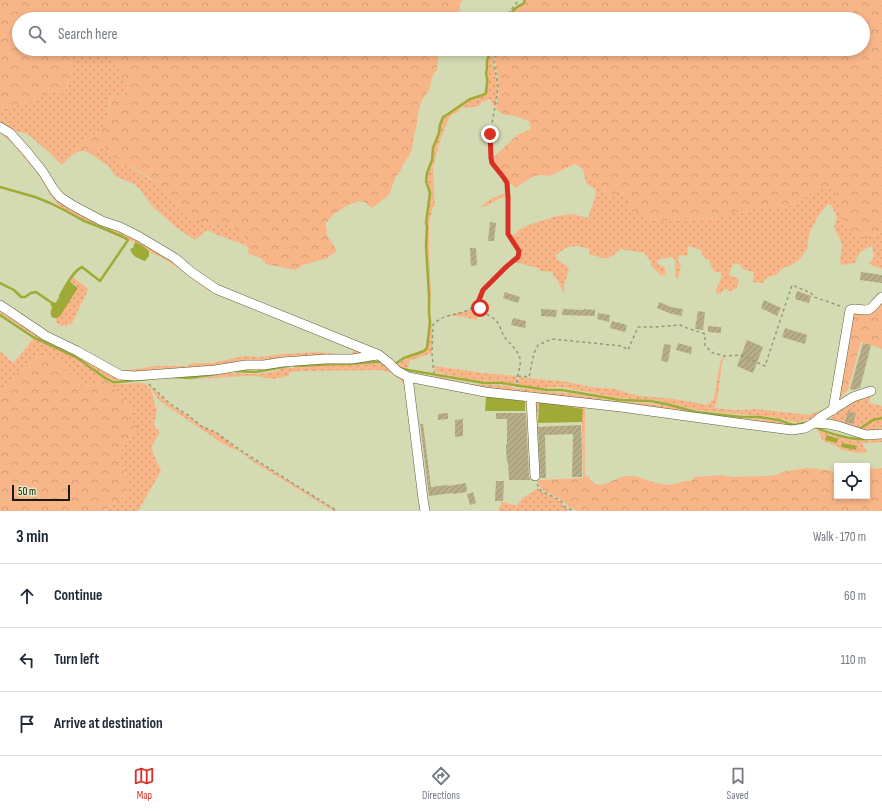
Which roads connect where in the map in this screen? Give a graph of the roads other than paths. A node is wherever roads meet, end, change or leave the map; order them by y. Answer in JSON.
{"nodes":[{"id":1,"x":0,"y":127,"type":"edge"},
{"id":2,"x":882,"y":297,"type":"edge"},
{"id":3,"x":0,"y":305,"type":"edge"},
{"id":4,"x":379,"y":355,"type":"junction"},
{"id":5,"x":408,"y":376,"type":"junction"},
{"id":6,"x":871,"y":391,"type":"dead end"},
{"id":7,"x":531,"y":397,"type":"junction"},
{"id":8,"x":833,"y":410,"type":"junction"},
{"id":9,"x":814,"y":423,"type":"junction"},
{"id":10,"x":882,"y":434,"type":"edge"},
{"id":11,"x":535,"y":476,"type":"road end"},
{"id":12,"x":425,"y":511,"type":"edge"}],
"edges":[{"from":1,"to":4,"type":"street"},
{"from":2,"to":8,"type":"street"},
{"from":3,"to":4,"type":"street"},
{"from":4,"to":5,"type":"street"},
{"from":5,"to":7,"type":"street"},
{"from":5,"to":12,"type":"street"},
{"from":6,"to":8,"type":"street"},
{"from":7,"to":9,"type":"street"},
{"from":7,"to":11,"type":"street"},
{"from":8,"to":9,"type":"street"},
{"from":9,"to":10,"type":"street"}]}
